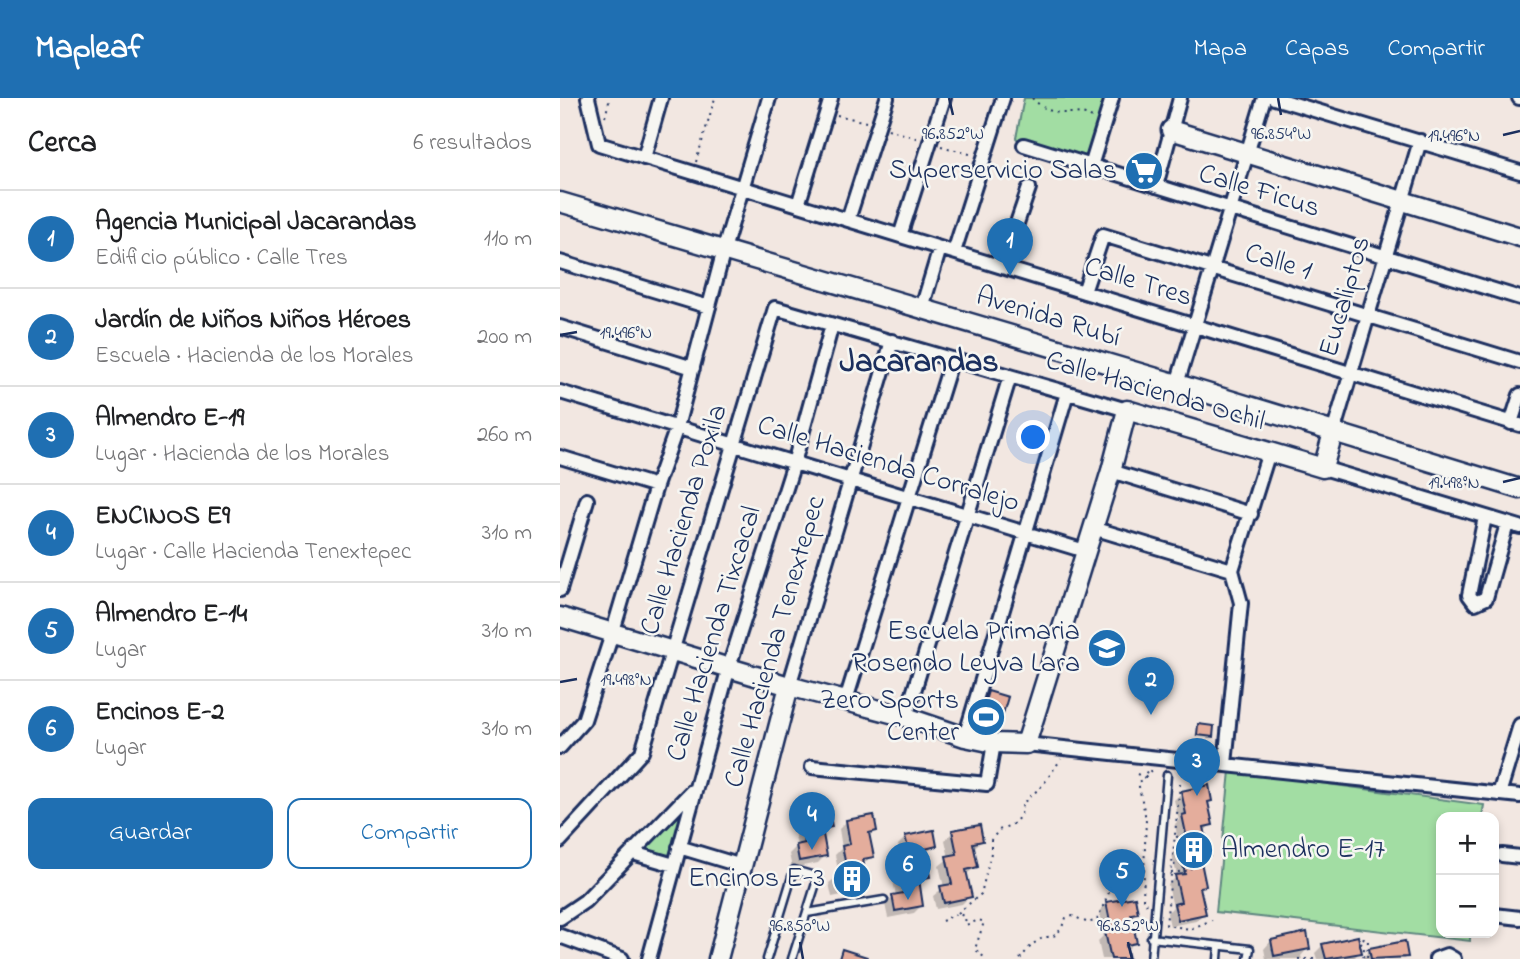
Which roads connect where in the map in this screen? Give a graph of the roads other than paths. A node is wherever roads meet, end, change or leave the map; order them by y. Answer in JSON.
{"nodes":[{"id":1,"x":588,"y":98,"type":"edge"},
{"id":2,"x":661,"y":98,"type":"edge"},
{"id":3,"x":769,"y":98,"type":"edge"},
{"id":4,"x":831,"y":98,"type":"edge"},
{"id":5,"x":887,"y":98,"type":"edge"},
{"id":6,"x":944,"y":98,"type":"edge"},
{"id":7,"x":1003,"y":98,"type":"edge"},
{"id":8,"x":1112,"y":98,"type":"edge"},
{"id":9,"x":1180,"y":98,"type":"edge"},
{"id":10,"x":1264,"y":98,"type":"edge"},
{"id":11,"x":1274,"y":98,"type":"edge"},
{"id":12,"x":1171,"y":130,"type":"junction"},
{"id":13,"x":1420,"y":141,"type":"junction"},
{"id":14,"x":1024,"y":145,"type":"dead end"},
{"id":15,"x":1248,"y":154,"type":"junction"},
{"id":16,"x":644,"y":158,"type":"junction"},
{"id":17,"x":1091,"y":166,"type":"junction"},
{"id":18,"x":1520,"y":172,"type":"edge"},
{"id":19,"x":1156,"y":186,"type":"junction"},
{"id":20,"x":742,"y":188,"type":"junction"},
{"id":21,"x":1029,"y":188,"type":"dead end"},
{"id":22,"x":1402,"y":201,"type":"junction"},
{"id":23,"x":560,"y":202,"type":"edge"},
{"id":24,"x":798,"y":205,"type":"junction"},
{"id":25,"x":1231,"y":209,"type":"junction"},
{"id":26,"x":848,"y":220,"type":"junction"},
{"id":27,"x":900,"y":236,"type":"junction"},
{"id":28,"x":1520,"y":237,"type":"edge"},
{"id":29,"x":940,"y":248,"type":"junction"},
{"id":30,"x":724,"y":250,"type":"junction"},
{"id":31,"x":954,"y":252,"type":"junction"},
{"id":32,"x":1386,"y":256,"type":"junction"},
{"id":33,"x":560,"y":262,"type":"edge"},
{"id":34,"x":1002,"y":267,"type":"junction"},
{"id":35,"x":1213,"y":268,"type":"junction"},
{"id":36,"x":1084,"y":292,"type":"junction"},
{"id":37,"x":1520,"y":298,"type":"edge"},
{"id":38,"x":709,"y":307,"type":"junction"},
{"id":39,"x":775,"y":308,"type":"joint"},
{"id":40,"x":922,"y":308,"type":"junction"},
{"id":41,"x":1368,"y":316,"type":"junction"},
{"id":42,"x":832,"y":325,"type":"junction"},
{"id":43,"x":1195,"y":326,"type":"junction"},
{"id":44,"x":560,"y":327,"type":"edge"},
{"id":45,"x":892,"y":341,"type":"junction"},
{"id":46,"x":952,"y":359,"type":"junction"},
{"id":47,"x":1520,"y":362,"type":"edge"},
{"id":48,"x":693,"y":368,"type":"junction"},
{"id":49,"x":1351,"y":374,"type":"junction"},
{"id":50,"x":1010,"y":376,"type":"junction"},
{"id":51,"x":1177,"y":384,"type":"junction"},
{"id":52,"x":560,"y":392,"type":"edge"},
{"id":53,"x":1068,"y":393,"type":"junction"},
{"id":54,"x":1520,"y":395,"type":"edge"},
{"id":55,"x":1127,"y":410,"type":"junction"},
{"id":56,"x":1516,"y":424,"type":"edge"},
{"id":57,"x":677,"y":427,"type":"junction"},
{"id":58,"x":1333,"y":433,"type":"junction"},
{"id":59,"x":734,"y":445,"type":"junction"},
{"id":60,"x":1269,"y":452,"type":"junction"},
{"id":61,"x":560,"y":457,"type":"edge"},
{"id":62,"x":794,"y":463,"type":"junction"},
{"id":63,"x":1323,"y":468,"type":"junction"},
{"id":64,"x":1111,"y":471,"type":"junction"},
{"id":65,"x":849,"y":479,"type":"junction"},
{"id":66,"x":656,"y":486,"type":"junction"},
{"id":67,"x":1520,"y":489,"type":"edge"},
{"id":68,"x":909,"y":497,"type":"junction"},
{"id":69,"x":587,"y":499,"type":"dead end"},
{"id":70,"x":1251,"y":514,"type":"junction"},
{"id":71,"x":967,"y":515,"type":"junction"},
{"id":72,"x":1485,"y":517,"type":"junction"},
{"id":73,"x":1514,"y":526,"type":"edge"},
{"id":74,"x":1093,"y":528,"type":"junction"},
{"id":75,"x":1026,"y":533,"type":"junction"},
{"id":76,"x":1085,"y":551,"type":"junction"},
{"id":77,"x":1232,"y":570,"type":"junction"},
{"id":78,"x":560,"y":590,"type":"edge"},
{"id":79,"x":560,"y":617,"type":"edge"},
{"id":80,"x":613,"y":631,"type":"junction"},
{"id":81,"x":671,"y":650,"type":"junction"},
{"id":82,"x":729,"y":667,"type":"junction"},
{"id":83,"x":789,"y":686,"type":"junction"},
{"id":84,"x":846,"y":701,"type":"junction"},
{"id":85,"x":906,"y":717,"type":"junction"},
{"id":86,"x":1520,"y":725,"type":"edge"},
{"id":87,"x":965,"y":737,"type":"junction"},
{"id":88,"x":994,"y":743,"type":"junction"},
{"id":89,"x":1026,"y":744,"type":"junction"},
{"id":90,"x":560,"y":747,"type":"edge"},
{"id":91,"x":1225,"y":764,"type":"junction"},
{"id":92,"x":812,"y":766,"type":"dead end"},
{"id":93,"x":1167,"y":775,"type":"dead end"},
{"id":94,"x":694,"y":789,"type":"junction"},
{"id":95,"x":1499,"y":794,"type":"junction"},
{"id":96,"x":1520,"y":796,"type":"edge"},
{"id":97,"x":560,"y":841,"type":"edge"},
{"id":98,"x":679,"y":848,"type":"junction"},
{"id":99,"x":633,"y":853,"type":"junction"},
{"id":100,"x":1502,"y":855,"type":"dead end"},
{"id":101,"x":1520,"y":857,"type":"edge"},
{"id":102,"x":674,"y":865,"type":"junction"},
{"id":103,"x":742,"y":866,"type":"junction"},
{"id":104,"x":884,"y":900,"type":"dead end"},
{"id":105,"x":807,"y":913,"type":"junction"},
{"id":106,"x":1499,"y":916,"type":"edge"},
{"id":107,"x":560,"y":918,"type":"edge"},
{"id":108,"x":1520,"y":918,"type":"edge"},
{"id":109,"x":560,"y":936,"type":"edge"},
{"id":110,"x":1152,"y":938,"type":"junction"},
{"id":111,"x":1219,"y":946,"type":"junction"},
{"id":112,"x":622,"y":959,"type":"edge"},
{"id":113,"x":649,"y":959,"type":"edge"},
{"id":114,"x":718,"y":959,"type":"edge"},
{"id":115,"x":767,"y":959,"type":"edge"},
{"id":116,"x":792,"y":959,"type":"edge"},
{"id":117,"x":1151,"y":959,"type":"edge"},
{"id":118,"x":1218,"y":959,"type":"edge"},
{"id":119,"x":1248,"y":959,"type":"edge"},
{"id":120,"x":1436,"y":959,"type":"edge"},
{"id":121,"x":1454,"y":959,"type":"edge"}],
"edges":[{"from":1,"to":16,"type":"street","name":"Calle Tres"},
{"from":2,"to":16,"type":"street"},
{"from":3,"to":20,"type":"street"},
{"from":4,"to":24,"type":"street"},
{"from":5,"to":26,"type":"street"},
{"from":6,"to":27,"type":"street"},
{"from":7,"to":31,"type":"street"},
{"from":8,"to":17,"type":"street"},
{"from":9,"to":12,"type":"street"},
{"from":10,"to":15,"type":"street"},
{"from":11,"to":13,"type":"street"},
{"from":12,"to":15,"type":"street"},
{"from":12,"to":19,"type":"street"},
{"from":13,"to":18,"type":"street"},
{"from":13,"to":22,"type":"street","name":"Eucaliptos"},
{"from":14,"to":17,"type":"street","name":"Calle Ficus"},
{"from":15,"to":22,"type":"street"},
{"from":15,"to":25,"type":"street"},
{"from":16,"to":20,"type":"street","name":"Calle Tres"},
{"from":17,"to":19,"type":"street","name":"Calle Ficus"},
{"from":19,"to":25,"type":"street","name":"Calle Ficus"},
{"from":20,"to":24,"type":"street","name":"Calle Tres"},
{"from":20,"to":30,"type":"street"},
{"from":21,"to":34,"type":"street"},
{"from":22,"to":28,"type":"street"},
{"from":22,"to":32,"type":"street","name":"Eucaliptos"},
{"from":23,"to":30,"type":"street","name":"Avenida Rubí"},
{"from":24,"to":26,"type":"street","name":"Calle Tres"},
{"from":25,"to":32,"type":"street","name":"Calle Ficus"},
{"from":25,"to":35,"type":"street"},
{"from":26,"to":27,"type":"street","name":"Calle Tres"},
{"from":27,"to":29,"type":"street","name":"Calle Tres"},
{"from":29,"to":31,"type":"street","name":"Calle Tres"},
{"from":29,"to":40,"type":"street"},
{"from":30,"to":38,"type":"street"},
{"from":30,"to":40,"type":"street","name":"Avenida Rubí"},
{"from":31,"to":34,"type":"street","name":"Calle Tres"},
{"from":32,"to":37,"type":"street","name":"Calle Ficus"},
{"from":32,"to":41,"type":"street","name":"Eucaliptos"},
{"from":33,"to":38,"type":"street"},
{"from":34,"to":36,"type":"street","name":"Calle Tres"},
{"from":35,"to":36,"type":"street","name":"Calle 1"},
{"from":35,"to":41,"type":"street","name":"Calle 1"},
{"from":35,"to":43,"type":"street"},
{"from":36,"to":43,"type":"street","name":"Calle Tres"},
{"from":38,"to":48,"type":"street"},
{"from":39,"to":42,"type":"street","name":"Calle Hacienda Ochil"},
{"from":39,"to":59,"type":"street","name":"Calle Hacienda Poxila"},
{"from":40,"to":51,"type":"street","name":"Avenida Rubí"},
{"from":41,"to":47,"type":"street","name":"Calle 1"},
{"from":41,"to":49,"type":"street","name":"Eucaliptos"},
{"from":42,"to":45,"type":"street","name":"Calle Hacienda Ochil"},
{"from":42,"to":62,"type":"street","name":"Calle Hacienda Tixcacal"},
{"from":43,"to":49,"type":"street","name":"Calle Tres"},
{"from":43,"to":51,"type":"street"},
{"from":44,"to":48,"type":"street"},
{"from":45,"to":46,"type":"street","name":"Calle Hacienda Ochil"},
{"from":45,"to":65,"type":"street","name":"Calle Hacienda Tenextepec"},
{"from":46,"to":50,"type":"street","name":"Calle Hacienda Ochil"},
{"from":46,"to":68,"type":"street"},
{"from":48,"to":57,"type":"street"},
{"from":49,"to":56,"type":"street","name":"Calle Tres"},
{"from":49,"to":58,"type":"street","name":"Eucaliptos"},
{"from":50,"to":53,"type":"street","name":"Calle Hacienda Ochil"},
{"from":50,"to":71,"type":"street"},
{"from":51,"to":58,"type":"street","name":"Avenida Rubí"},
{"from":52,"to":57,"type":"street","name":"Calle Hacienda Corralejo"},
{"from":53,"to":55,"type":"street","name":"Calle Hacienda Ochil"},
{"from":53,"to":75,"type":"street"},
{"from":54,"to":56,"type":"street"},
{"from":55,"to":60,"type":"street","name":"Calle Hacienda Ochil"},
{"from":55,"to":64,"type":"street"},
{"from":57,"to":59,"type":"street","name":"Calle Hacienda Corralejo"},
{"from":57,"to":66,"type":"street"},
{"from":58,"to":63,"type":"street","name":"Eucaliptos"},
{"from":58,"to":67,"type":"street","name":"Avenida Rubí"},
{"from":59,"to":62,"type":"street","name":"Calle Hacienda Corralejo"},
{"from":59,"to":81,"type":"street","name":"Calle Hacienda Poxila"},
{"from":60,"to":63,"type":"street","name":"Calle Hacienda Ochil"},
{"from":60,"to":70,"type":"street"},
{"from":61,"to":66,"type":"street"},
{"from":62,"to":65,"type":"street","name":"Calle Hacienda Corralejo"},
{"from":62,"to":82,"type":"street","name":"Calle Hacienda Tixcacal"},
{"from":63,"to":72,"type":"street","name":"Calle Hacienda Ochil"},
{"from":64,"to":70,"type":"street"},
{"from":64,"to":74,"type":"street"},
{"from":65,"to":68,"type":"street","name":"Calle Hacienda Corralejo"},
{"from":65,"to":83,"type":"street","name":"Calle Hacienda Tenextepec"},
{"from":66,"to":80,"type":"street"},
{"from":68,"to":71,"type":"street","name":"Calle Hacienda Corralejo"},
{"from":68,"to":84,"type":"street"},
{"from":69,"to":78,"type":"street"},
{"from":70,"to":77,"type":"street"},
{"from":71,"to":75,"type":"street","name":"Calle Hacienda Corralejo"},
{"from":71,"to":85,"type":"street"},
{"from":72,"to":73,"type":"street","name":"Calle Hacienda Ochil"},
{"from":72,"to":73,"type":"street"},
{"from":74,"to":76,"type":"street"},
{"from":74,"to":77,"type":"street"},
{"from":75,"to":76,"type":"street","name":"Calle Hacienda Corralejo"},
{"from":75,"to":87,"type":"street"},
{"from":76,"to":89,"type":"street"},
{"from":77,"to":91,"type":"street"},
{"from":79,"to":80,"type":"street"},
{"from":80,"to":81,"type":"street"},
{"from":80,"to":90,"type":"street"},
{"from":81,"to":82,"type":"street"},
{"from":81,"to":97,"type":"street","name":"Calle Hacienda Poxila"},
{"from":82,"to":83,"type":"street"},
{"from":82,"to":94,"type":"street","name":"Calle Hacienda Tixcacal"},
{"from":83,"to":84,"type":"street"},
{"from":83,"to":103,"type":"street","name":"Calle Hacienda Tenextepec"},
{"from":84,"to":85,"type":"street"},
{"from":85,"to":87,"type":"street"},
{"from":86,"to":95,"type":"street"},
{"from":87,"to":88,"type":"street"},
{"from":88,"to":89,"type":"street"},
{"from":88,"to":92,"type":"street"},
{"from":89,"to":91,"type":"street"},
{"from":91,"to":95,"type":"street"},
{"from":93,"to":110,"type":"lane"},
{"from":94,"to":98,"type":"street","name":"Calle Hacienda Tixcacal"},
{"from":94,"to":99,"type":"street"},
{"from":95,"to":96,"type":"street"},
{"from":98,"to":102,"type":"street","name":"Calle Hacienda Tixcacal"},
{"from":98,"to":103,"type":"street"},
{"from":99,"to":102,"type":"street"},
{"from":99,"to":107,"type":"street"},
{"from":100,"to":101,"type":"street"},
{"from":102,"to":113,"type":"street","name":"Calle Hacienda Tixcacal"},
{"from":103,"to":114,"type":"street","name":"Calle Hacienda Tenextepec"},
{"from":104,"to":105,"type":"lane"},
{"from":105,"to":115,"type":"lane"},
{"from":105,"to":116,"type":"lane"},
{"from":106,"to":108,"type":"street"},
{"from":109,"to":112,"type":"street"},
{"from":110,"to":111,"type":"lane"},
{"from":110,"to":117,"type":"lane"},
{"from":111,"to":118,"type":"lane"},
{"from":111,"to":119,"type":"lane"},
{"from":120,"to":121,"type":"street"}]}
